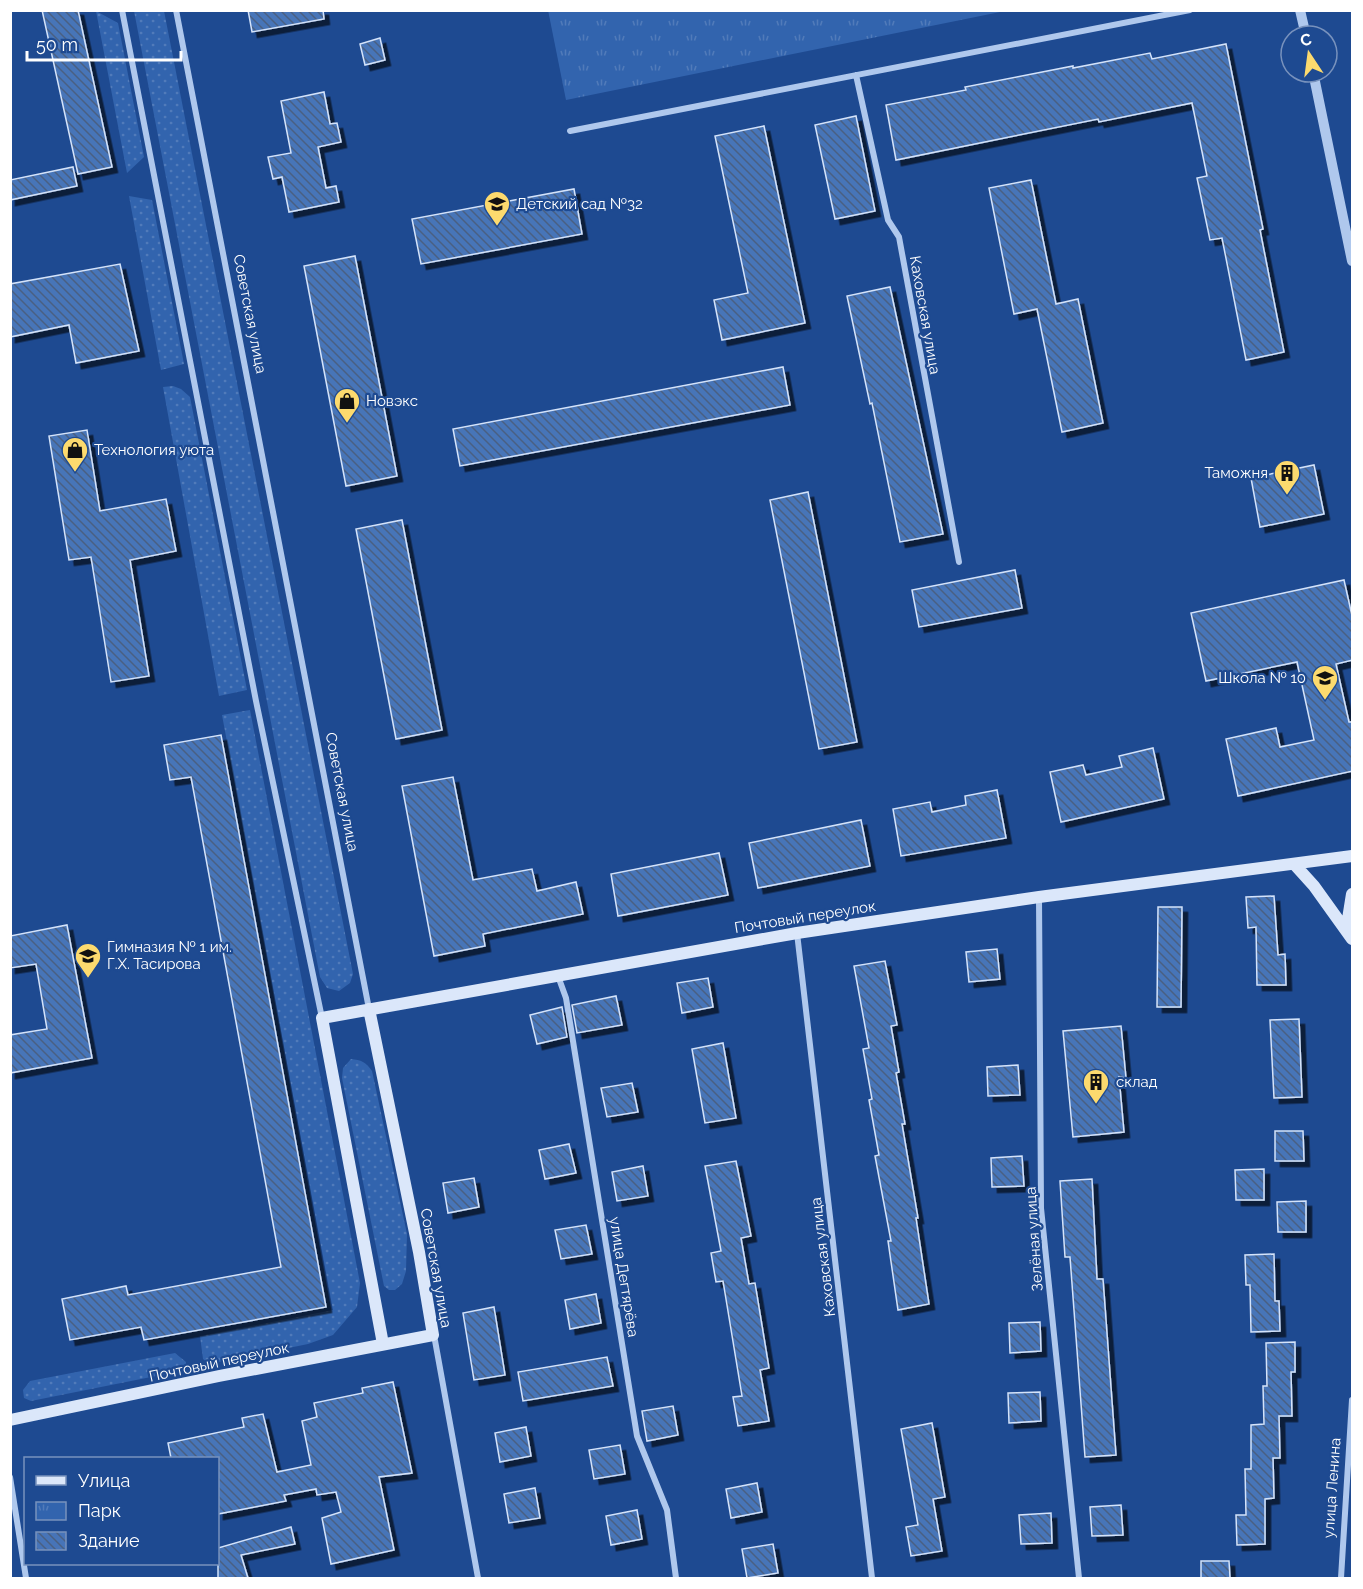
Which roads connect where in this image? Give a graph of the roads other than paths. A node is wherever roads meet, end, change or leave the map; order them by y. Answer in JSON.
{"nodes":[{"id":1,"x":122,"y":10,"type":"edge"},
{"id":2,"x":176,"y":10,"type":"edge"},
{"id":3,"x":1190,"y":10,"type":"edge"},
{"id":4,"x":856,"y":75,"type":"junction"},
{"id":5,"x":1316,"y":84,"type":"edge"},
{"id":6,"x":570,"y":130,"type":"dead end"},
{"id":7,"x":1353,"y":261,"type":"edge"},
{"id":8,"x":958,"y":562,"type":"dead end"},
{"id":9,"x":1353,"y":856,"type":"edge"},
{"id":10,"x":1295,"y":865,"type":"junction"},
{"id":11,"x":1353,"y":894,"type":"edge"},
{"id":12,"x":1039,"y":897,"type":"junction"},
{"id":13,"x":797,"y":933,"type":"junction"},
{"id":14,"x":1352,"y":939,"type":"edge"},
{"id":15,"x":558,"y":976,"type":"junction"},
{"id":16,"x":369,"y":1009,"type":"junction"},
{"id":17,"x":322,"y":1018,"type":"junction"},
{"id":18,"x":433,"y":1335,"type":"junction"},
{"id":19,"x":383,"y":1344,"type":"junction"},
{"id":20,"x":1353,"y":1400,"type":"edge"},
{"id":21,"x":11,"y":1422,"type":"edge"},
{"id":22,"x":10,"y":1477,"type":"edge"},
{"id":23,"x":26,"y":1578,"type":"edge"},
{"id":24,"x":478,"y":1578,"type":"edge"},
{"id":25,"x":676,"y":1578,"type":"edge"},
{"id":26,"x":872,"y":1578,"type":"edge"},
{"id":27,"x":1079,"y":1578,"type":"edge"},
{"id":28,"x":1341,"y":1578,"type":"edge"}],
"edges":[{"from":1,"to":17,"type":"street"},
{"from":2,"to":16,"type":"street","name":"Советская улица"},
{"from":3,"to":4,"type":"street"},
{"from":4,"to":6,"type":"street"},
{"from":4,"to":8,"type":"street","name":"Каховская улица"},
{"from":5,"to":7,"type":"street"},
{"from":9,"to":10,"type":"main road","name":"Почтовый переулок"},
{"from":10,"to":12,"type":"main road","name":"Почтовый переулок"},
{"from":10,"to":14,"type":"main road"},
{"from":11,"to":14,"type":"main road"},
{"from":12,"to":13,"type":"main road","name":"Почтовый переулок"},
{"from":12,"to":27,"type":"street","name":"Зелёная улица"},
{"from":13,"to":15,"type":"main road","name":"Почтовый переулок"},
{"from":13,"to":26,"type":"street","name":"Каховская улица"},
{"from":15,"to":16,"type":"main road","name":"Почтовый переулок"},
{"from":15,"to":25,"type":"street","name":"улица Дегтярёва"},
{"from":16,"to":17,"type":"main road","name":"Почтовый переулок"},
{"from":16,"to":18,"type":"main road","name":"Советская улица"},
{"from":17,"to":19,"type":"main road"},
{"from":18,"to":19,"type":"main road","name":"Почтовый переулок"},
{"from":18,"to":24,"type":"street","name":"Советская улица"},
{"from":19,"to":21,"type":"main road","name":"Почтовый переулок"},
{"from":20,"to":28,"type":"street","name":"улица Ленина"},
{"from":22,"to":23,"type":"street"}]}
